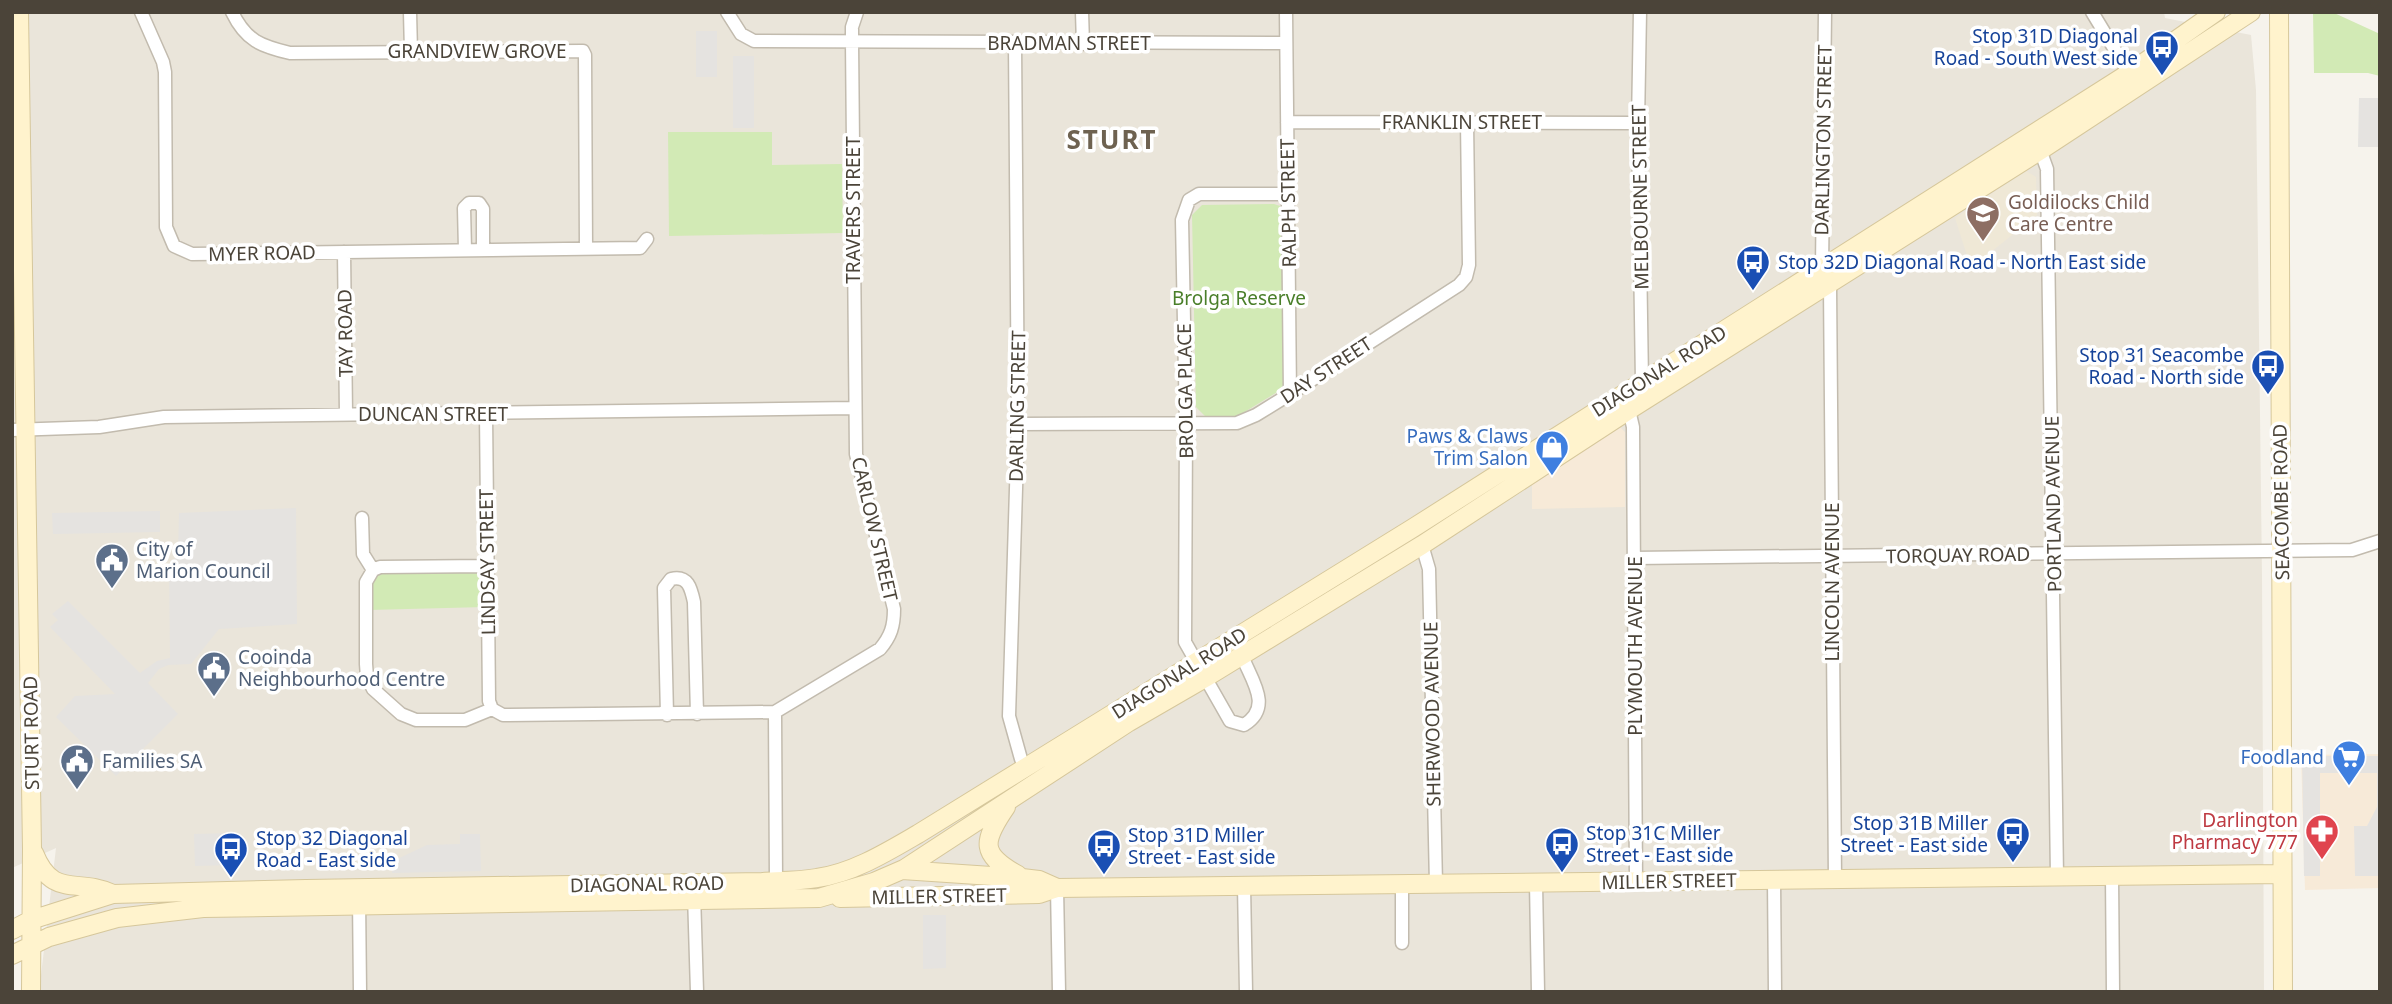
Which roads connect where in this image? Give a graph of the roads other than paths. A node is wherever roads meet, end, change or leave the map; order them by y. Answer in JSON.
{"nodes":[{"id":1,"x":19,"y":12,"type":"edge"},
{"id":2,"x":141,"y":12,"type":"edge"},
{"id":3,"x":232,"y":12,"type":"edge"},
{"id":4,"x":410,"y":12,"type":"edge"},
{"id":5,"x":727,"y":12,"type":"edge"},
{"id":6,"x":857,"y":12,"type":"edge"},
{"id":7,"x":1082,"y":12,"type":"edge"},
{"id":8,"x":1286,"y":12,"type":"edge"},
{"id":9,"x":1640,"y":12,"type":"edge"},
{"id":10,"x":1825,"y":12,"type":"edge"},
{"id":11,"x":2092,"y":12,"type":"edge"},
{"id":12,"x":2216,"y":12,"type":"edge"},
{"id":13,"x":2251,"y":12,"type":"edge"},
{"id":14,"x":2278,"y":12,"type":"edge"},
{"id":15,"x":852,"y":42,"type":"junction"},
{"id":16,"x":1015,"y":43,"type":"junction"},
{"id":17,"x":1286,"y":43,"type":"junction"},
{"id":18,"x":1083,"y":44,"type":"junction"},
{"id":19,"x":411,"y":52,"type":"junction"},
{"id":20,"x":16,"y":65,"type":"edge"},
{"id":21,"x":2133,"y":79,"type":"junction"},
{"id":22,"x":1287,"y":122,"type":"junction"},
{"id":23,"x":1466,"y":122,"type":"junction"},
{"id":24,"x":1638,"y":123,"type":"junction"},
{"id":25,"x":2037,"y":142,"type":"junction"},
{"id":26,"x":1287,"y":194,"type":"junction"},
{"id":27,"x":647,"y":239,"type":"dead end"},
{"id":28,"x":586,"y":248,"type":"junction"},
{"id":29,"x":465,"y":250,"type":"junction"},
{"id":30,"x":483,"y":250,"type":"junction"},
{"id":31,"x":344,"y":252,"type":"junction"},
{"id":32,"x":1822,"y":268,"type":"junction"},
{"id":33,"x":1830,"y":285,"type":"junction"},
{"id":34,"x":1646,"y":390,"type":"junction"},
{"id":35,"x":1290,"y":394,"type":"junction"},
{"id":36,"x":854,"y":408,"type":"junction"},
{"id":37,"x":1629,"y":410,"type":"junction"},
{"id":38,"x":485,"y":414,"type":"junction"},
{"id":39,"x":346,"y":415,"type":"junction"},
{"id":40,"x":1018,"y":424,"type":"junction"},
{"id":41,"x":1186,"y":425,"type":"junction"},
{"id":42,"x":19,"y":430,"type":"edge"},
{"id":43,"x":362,"y":518,"type":"dead end"},
{"id":44,"x":1413,"y":528,"type":"junction"},
{"id":45,"x":2380,"y":541,"type":"edge"},
{"id":46,"x":1422,"y":545,"type":"junction"},
{"id":47,"x":2282,"y":551,"type":"junction"},
{"id":48,"x":2054,"y":554,"type":"junction"},
{"id":49,"x":1832,"y":556,"type":"junction"},
{"id":50,"x":1634,"y":558,"type":"junction"},
{"id":51,"x":487,"y":566,"type":"junction"},
{"id":52,"x":373,"y":570,"type":"junction"},
{"id":53,"x":1242,"y":656,"type":"junction"},
{"id":54,"x":1201,"y":671,"type":"junction"},
{"id":55,"x":492,"y":709,"type":"junction"},
{"id":56,"x":775,"y":712,"type":"junction"},
{"id":57,"x":697,"y":714,"type":"junction"},
{"id":58,"x":667,"y":715,"type":"junction"},
{"id":59,"x":1026,"y":766,"type":"junction"},
{"id":60,"x":1037,"y":783,"type":"junction"},
{"id":61,"x":1010,"y":801,"type":"junction"},
{"id":62,"x":32,"y":849,"type":"junction"},
{"id":63,"x":904,"y":869,"type":"junction"},
{"id":64,"x":843,"y":872,"type":"junction"},
{"id":65,"x":2281,"y":874,"type":"junction"},
{"id":66,"x":2112,"y":876,"type":"junction"},
{"id":67,"x":1022,"y":877,"type":"junction"},
{"id":68,"x":2057,"y":877,"type":"junction"},
{"id":69,"x":1774,"y":880,"type":"junction"},
{"id":70,"x":1835,"y":880,"type":"junction"},
{"id":71,"x":776,"y":881,"type":"junction"},
{"id":72,"x":1636,"y":882,"type":"junction"},
{"id":73,"x":694,"y":883,"type":"junction"},
{"id":74,"x":1536,"y":883,"type":"junction"},
{"id":75,"x":1402,"y":884,"type":"junction"},
{"id":76,"x":1436,"y":884,"type":"junction"},
{"id":77,"x":1244,"y":886,"type":"junction"},
{"id":78,"x":1057,"y":888,"type":"junction"},
{"id":79,"x":113,"y":894,"type":"junction"},
{"id":80,"x":359,"y":898,"type":"junction"},
{"id":81,"x":819,"y":898,"type":"junction"},
{"id":82,"x":694,"y":902,"type":"junction"},
{"id":83,"x":31,"y":920,"type":"junction"},
{"id":84,"x":12,"y":930,"type":"edge"},
{"id":85,"x":1402,"y":943,"type":"dead end"},
{"id":86,"x":31,"y":945,"type":"junction"},
{"id":87,"x":12,"y":955,"type":"edge"},
{"id":88,"x":31,"y":992,"type":"edge"},
{"id":89,"x":360,"y":992,"type":"edge"},
{"id":90,"x":696,"y":992,"type":"edge"},
{"id":91,"x":1059,"y":992,"type":"edge"},
{"id":92,"x":1245,"y":992,"type":"edge"},
{"id":93,"x":1538,"y":992,"type":"edge"},
{"id":94,"x":1774,"y":992,"type":"edge"},
{"id":95,"x":2113,"y":992,"type":"edge"},
{"id":96,"x":2283,"y":992,"type":"edge"}],
"edges":[{"from":1,"to":20,"type":"main road","name":"STURT ROAD"},
{"from":2,"to":31,"type":"street","name":"MYER ROAD"},
{"from":3,"to":19,"type":"street","name":"GRANDVIEW GROVE"},
{"from":4,"to":19,"type":"street"},
{"from":5,"to":15,"type":"street","name":"BRADMAN STREET"},
{"from":6,"to":15,"type":"street","name":"TRAVERS STREET"},
{"from":7,"to":18,"type":"street"},
{"from":8,"to":17,"type":"street","name":"RALPH STREET"},
{"from":9,"to":24,"type":"street","name":"MELBOURNE STREET"},
{"from":10,"to":32,"type":"street","name":"DARLINGTON STREET"},
{"from":11,"to":21,"type":"street"},
{"from":12,"to":21,"type":"main road","name":"DIAGONAL ROAD"},
{"from":13,"to":21,"type":"main road","name":"DIAGONAL ROAD"},
{"from":14,"to":47,"type":"main road","name":"SEACOMBE ROAD"},
{"from":15,"to":16,"type":"street","name":"BRADMAN STREET"},
{"from":15,"to":36,"type":"street","name":"TRAVERS STREET"},
{"from":16,"to":18,"type":"street","name":"BRADMAN STREET"},
{"from":16,"to":40,"type":"street","name":"DARLING STREET"},
{"from":17,"to":18,"type":"street","name":"BRADMAN STREET"},
{"from":17,"to":22,"type":"street","name":"RALPH STREET"},
{"from":19,"to":28,"type":"street","name":"GRANDVIEW GROVE"},
{"from":20,"to":42,"type":"main road","name":"STURT ROAD"},
{"from":21,"to":25,"type":"main road","name":"DIAGONAL ROAD"},
{"from":22,"to":23,"type":"street","name":"FRANKLIN STREET"},
{"from":22,"to":26,"type":"street","name":"RALPH STREET"},
{"from":23,"to":24,"type":"street","name":"FRANKLIN STREET"},
{"from":23,"to":35,"type":"street","name":"DAY STREET"},
{"from":24,"to":34,"type":"street","name":"MELBOURNE STREET"},
{"from":25,"to":32,"type":"main road","name":"DIAGONAL ROAD"},
{"from":25,"to":33,"type":"main road","name":"DIAGONAL ROAD"},
{"from":25,"to":48,"type":"street","name":"PORTLAND AVENUE"},
{"from":26,"to":35,"type":"street","name":"RALPH STREET"},
{"from":26,"to":41,"type":"street","name":"BROLGA PLACE"},
{"from":27,"to":28,"type":"street","name":"MYER ROAD"},
{"from":28,"to":30,"type":"street","name":"MYER ROAD"},
{"from":29,"to":30,"type":"street","name":"MYER ROAD"},
{"from":29,"to":30,"type":"street"},
{"from":29,"to":31,"type":"street","name":"MYER ROAD"},
{"from":31,"to":39,"type":"street","name":"TAY ROAD"},
{"from":32,"to":33,"type":"main road"},
{"from":32,"to":34,"type":"main road","name":"DIAGONAL ROAD"},
{"from":33,"to":34,"type":"main road","name":"DIAGONAL ROAD"},
{"from":33,"to":49,"type":"street","name":"LINCOLN AVENUE"},
{"from":34,"to":37,"type":"main road","name":"DIAGONAL ROAD"},
{"from":34,"to":44,"type":"main road","name":"DIAGONAL ROAD"},
{"from":35,"to":41,"type":"street","name":"DAY STREET"},
{"from":36,"to":38,"type":"street","name":"DUNCAN STREET"},
{"from":36,"to":56,"type":"street","name":"CARLOW STREET"},
{"from":37,"to":46,"type":"main road","name":"DIAGONAL ROAD"},
{"from":37,"to":50,"type":"street","name":"PLYMOUTH AVENUE"},
{"from":38,"to":39,"type":"street","name":"DUNCAN STREET"},
{"from":38,"to":51,"type":"street","name":"LINDSAY STREET"},
{"from":39,"to":42,"type":"street","name":"DUNCAN STREET"},
{"from":40,"to":41,"type":"street","name":"DAY STREET"},
{"from":40,"to":59,"type":"street","name":"DARLING STREET"},
{"from":41,"to":54,"type":"street","name":"BROLGA PLACE"},
{"from":42,"to":62,"type":"main road","name":"STURT ROAD"},
{"from":43,"to":52,"type":"street"},
{"from":44,"to":46,"type":"main road"},
{"from":44,"to":54,"type":"main road","name":"DIAGONAL ROAD"},
{"from":45,"to":47,"type":"street","name":"TORQUAY ROAD"},
{"from":46,"to":53,"type":"main road","name":"DIAGONAL ROAD"},
{"from":46,"to":76,"type":"street","name":"SHERWOOD AVENUE"},
{"from":47,"to":48,"type":"street","name":"TORQUAY ROAD"},
{"from":47,"to":65,"type":"main road","name":"SEACOMBE ROAD"},
{"from":48,"to":49,"type":"street","name":"TORQUAY ROAD"},
{"from":48,"to":68,"type":"street","name":"PORTLAND AVENUE"},
{"from":49,"to":50,"type":"street","name":"TORQUAY ROAD"},
{"from":49,"to":70,"type":"street","name":"LINCOLN AVENUE"},
{"from":50,"to":72,"type":"street","name":"PLYMOUTH AVENUE"},
{"from":51,"to":52,"type":"street"},
{"from":51,"to":55,"type":"street","name":"LINDSAY STREET"},
{"from":52,"to":55,"type":"street"},
{"from":53,"to":54,"type":"main road","name":"DIAGONAL ROAD"},
{"from":53,"to":54,"type":"street","name":"DIAGONAL ROAD"},
{"from":54,"to":59,"type":"main road","name":"DIAGONAL ROAD"},
{"from":54,"to":60,"type":"main road","name":"DIAGONAL ROAD"},
{"from":55,"to":58,"type":"street"},
{"from":56,"to":57,"type":"street"},
{"from":56,"to":71,"type":"street"},
{"from":57,"to":58,"type":"street"},
{"from":57,"to":58,"type":"street"},
{"from":59,"to":60,"type":"main road"},
{"from":59,"to":64,"type":"main road","name":"DIAGONAL ROAD"},
{"from":60,"to":61,"type":"main road","name":"DIAGONAL ROAD"},
{"from":61,"to":63,"type":"main road","name":"DIAGONAL ROAD"},
{"from":61,"to":67,"type":"main road"},
{"from":62,"to":79,"type":"main road"},
{"from":62,"to":83,"type":"main road","name":"STURT ROAD"},
{"from":63,"to":64,"type":"main road","name":"MILLER STREET"},
{"from":63,"to":67,"type":"main road","name":"MILLER STREET"},
{"from":63,"to":81,"type":"main road","name":"DIAGONAL ROAD"},
{"from":64,"to":71,"type":"main road","name":"DIAGONAL ROAD"},
{"from":65,"to":66,"type":"main road","name":"MILLER STREET"},
{"from":65,"to":96,"type":"main road","name":"SEACOMBE ROAD"},
{"from":66,"to":68,"type":"main road","name":"MILLER STREET"},
{"from":66,"to":95,"type":"street"},
{"from":67,"to":78,"type":"main road","name":"MILLER STREET"},
{"from":68,"to":70,"type":"main road","name":"MILLER STREET"},
{"from":69,"to":70,"type":"main road","name":"MILLER STREET"},
{"from":69,"to":72,"type":"main road","name":"MILLER STREET"},
{"from":69,"to":94,"type":"street"},
{"from":71,"to":73,"type":"main road","name":"DIAGONAL ROAD"},
{"from":72,"to":74,"type":"main road","name":"MILLER STREET"},
{"from":73,"to":80,"type":"main road","name":"DIAGONAL ROAD"},
{"from":73,"to":82,"type":"street"},
{"from":74,"to":76,"type":"main road","name":"MILLER STREET"},
{"from":74,"to":93,"type":"street"},
{"from":75,"to":76,"type":"main road","name":"MILLER STREET"},
{"from":75,"to":77,"type":"main road","name":"MILLER STREET"},
{"from":75,"to":85,"type":"street"},
{"from":77,"to":78,"type":"main road","name":"MILLER STREET"},
{"from":77,"to":92,"type":"street"},
{"from":78,"to":81,"type":"main road","name":"MILLER STREET"},
{"from":78,"to":91,"type":"street"},
{"from":79,"to":80,"type":"main road","name":"DIAGONAL ROAD"},
{"from":79,"to":83,"type":"main road","name":"DIAGONAL ROAD"},
{"from":80,"to":82,"type":"main road","name":"DIAGONAL ROAD"},
{"from":80,"to":86,"type":"main road","name":"DIAGONAL ROAD"},
{"from":80,"to":89,"type":"street"},
{"from":81,"to":82,"type":"main road","name":"DIAGONAL ROAD"},
{"from":82,"to":90,"type":"street"},
{"from":83,"to":84,"type":"main road","name":"DIAGONAL ROAD"},
{"from":83,"to":86,"type":"main road","name":"STURT ROAD"},
{"from":86,"to":87,"type":"main road","name":"DIAGONAL ROAD"},
{"from":86,"to":88,"type":"main road","name":"STURT ROAD"}]}
